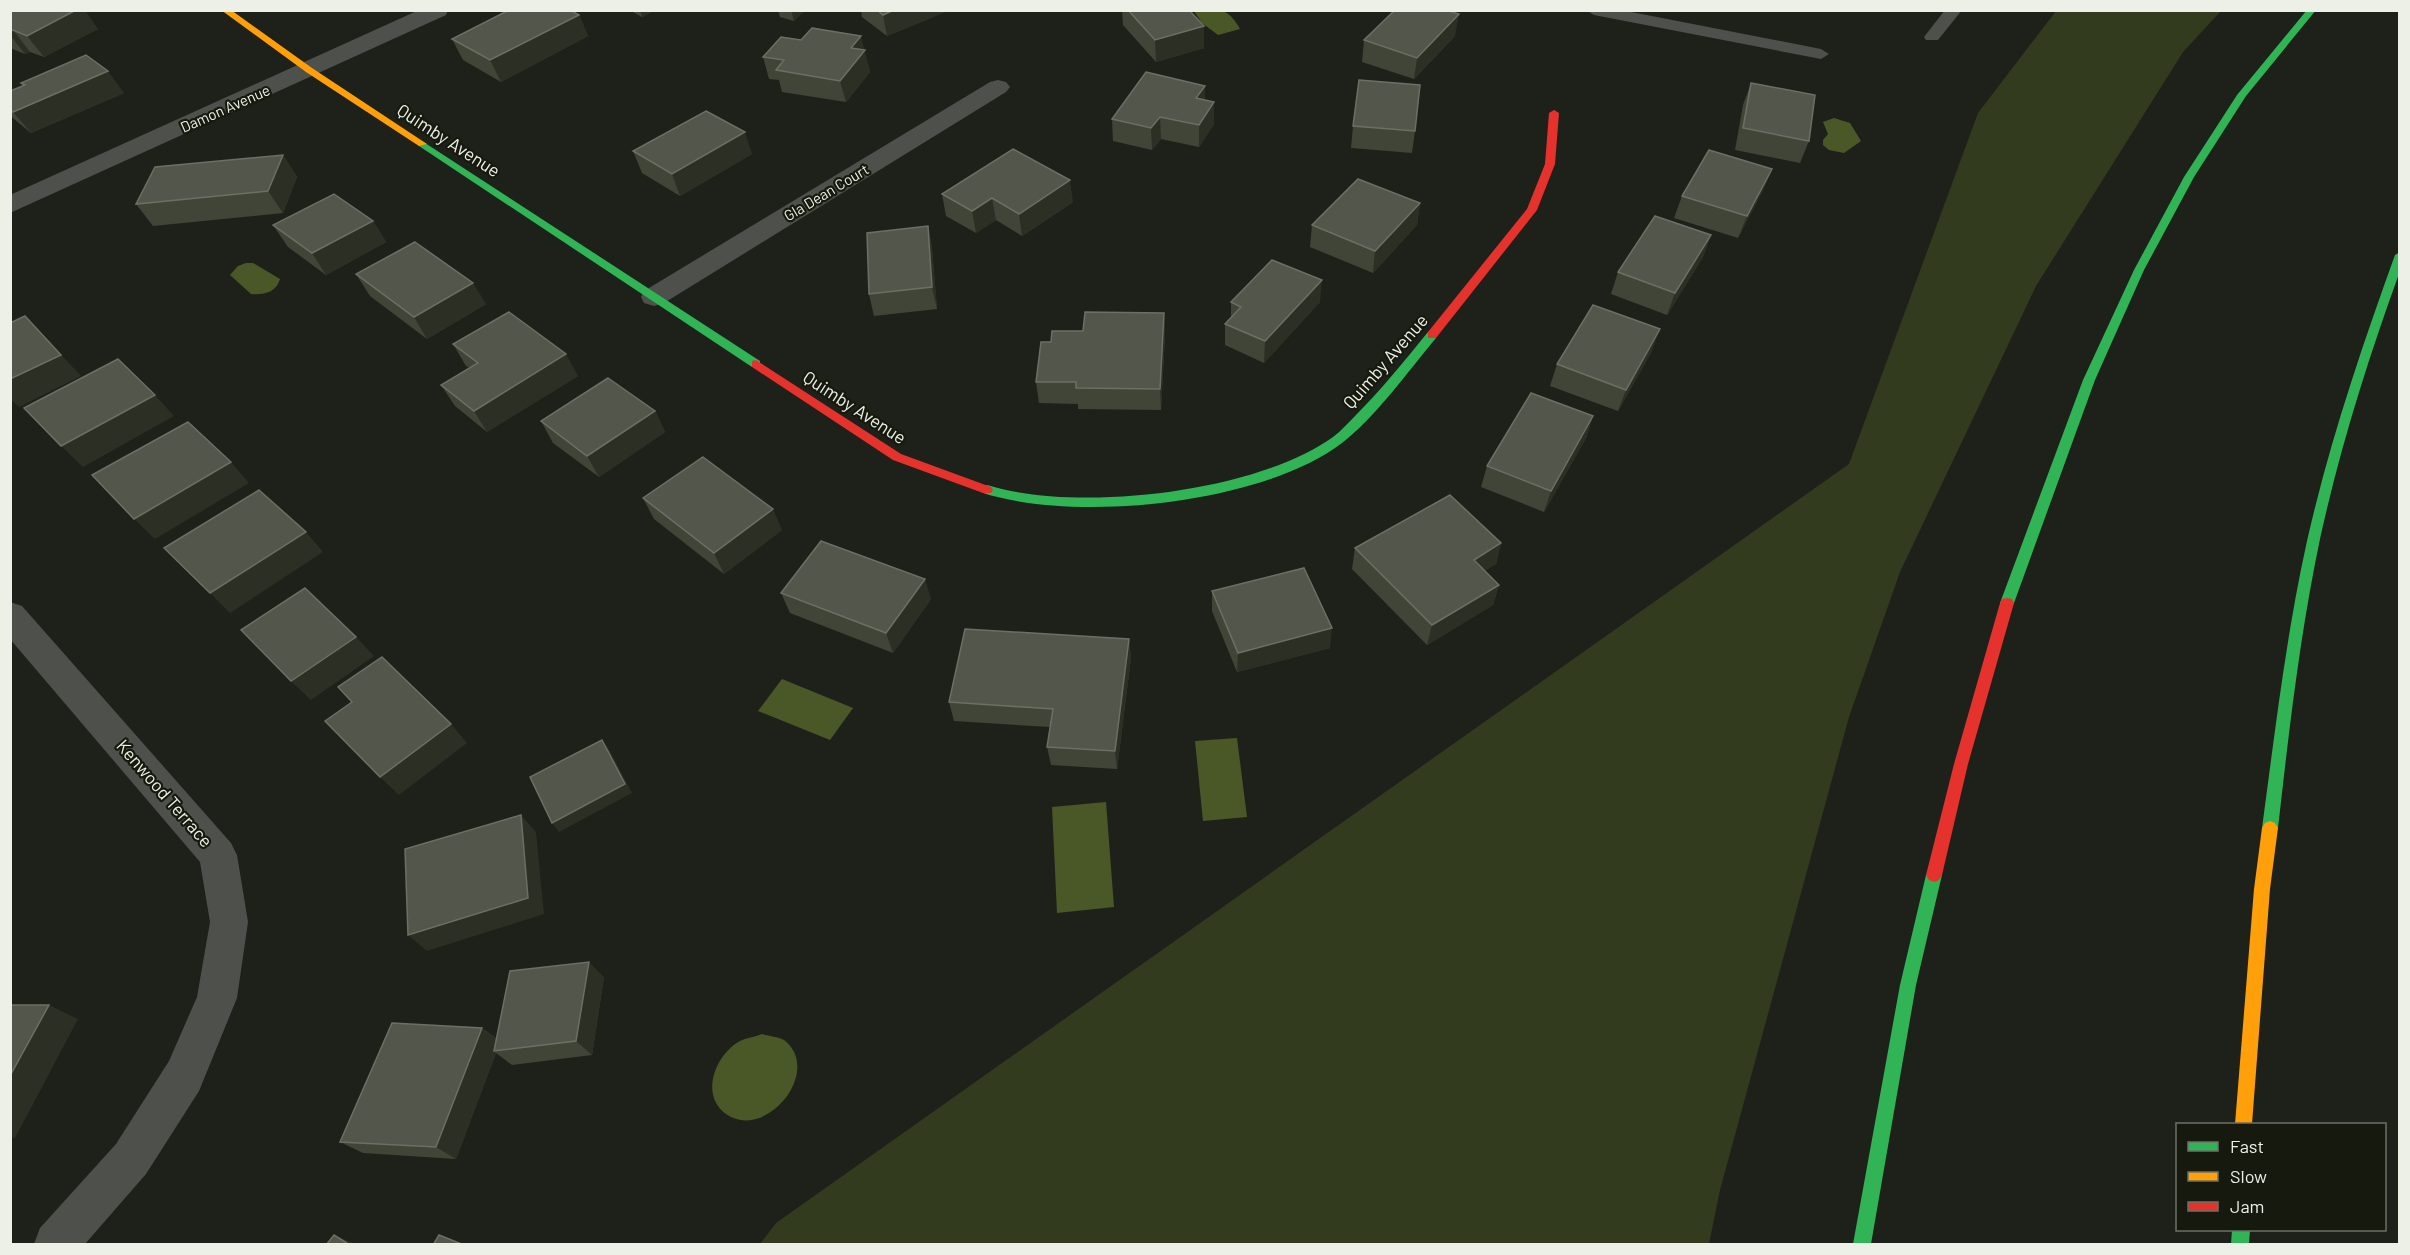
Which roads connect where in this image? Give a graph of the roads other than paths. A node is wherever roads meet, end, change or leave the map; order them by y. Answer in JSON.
{"nodes":[{"id":1,"x":225,"y":10,"type":"edge"},
{"id":2,"x":438,"y":10,"type":"edge"},
{"id":3,"x":1594,"y":10,"type":"edge"},
{"id":4,"x":1954,"y":10,"type":"edge"},
{"id":5,"x":2293,"y":10,"type":"edge"},
{"id":6,"x":2312,"y":10,"type":"edge"},
{"id":7,"x":1932,"y":37,"type":"dead end"},
{"id":8,"x":1821,"y":54,"type":"dead end"},
{"id":9,"x":309,"y":70,"type":"junction"},
{"id":10,"x":998,"y":87,"type":"dead end"},
{"id":11,"x":2242,"y":95,"type":"junction"},
{"id":12,"x":1554,"y":113,"type":"dead end"},
{"id":13,"x":10,"y":205,"type":"edge"},
{"id":14,"x":2400,"y":255,"type":"edge"},
{"id":15,"x":654,"y":297,"type":"junction"},
{"id":16,"x":10,"y":615,"type":"edge"},
{"id":17,"x":2244,"y":1123,"type":"edge"},
{"id":18,"x":56,"y":1245,"type":"edge"},
{"id":19,"x":1862,"y":1245,"type":"edge"}],
"edges":[{"from":1,"to":9,"type":"main road","name":"Quimby Avenue"},
{"from":2,"to":9,"type":"street","name":"Damon Avenue"},
{"from":3,"to":8,"type":"lane"},
{"from":4,"to":7,"type":"lane"},
{"from":5,"to":11,"type":"main road"},
{"from":6,"to":11,"type":"main road"},
{"from":9,"to":13,"type":"street","name":"Damon Avenue"},
{"from":9,"to":15,"type":"main road","name":"Quimby Avenue"},
{"from":10,"to":15,"type":"street","name":"Gla Dean Court"},
{"from":11,"to":19,"type":"main road"},
{"from":12,"to":15,"type":"main road","name":"Quimby Avenue"},
{"from":14,"to":17,"type":"main road"},
{"from":16,"to":18,"type":"street","name":"Kenwood Terrace"}]}
